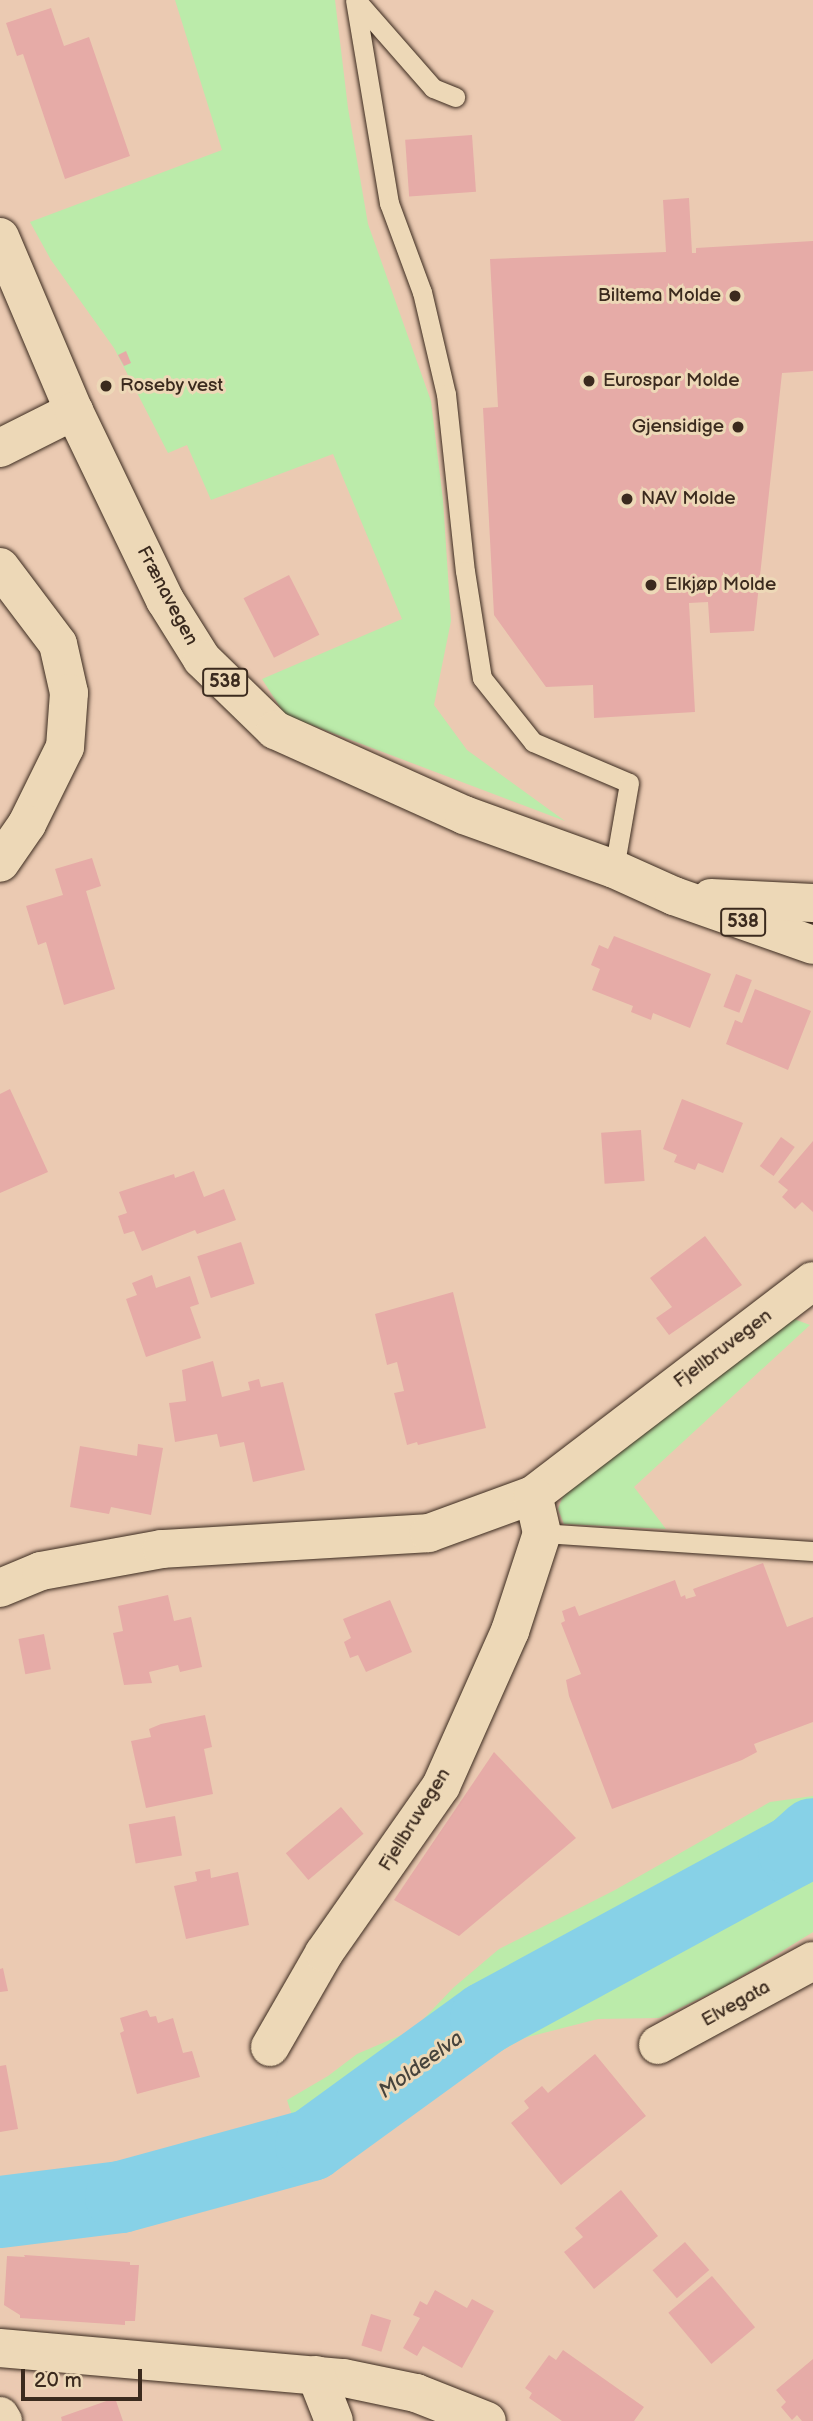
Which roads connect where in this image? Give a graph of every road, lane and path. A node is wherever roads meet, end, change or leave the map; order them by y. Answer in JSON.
{"nodes":[{"id":1,"x":356,"y":0,"type":"edge"},
{"id":2,"x":455,"y":96,"type":"dead end"},
{"id":3,"x":0,"y":237,"type":"edge"},
{"id":4,"x":74,"y":411,"type":"junction"},
{"id":5,"x":0,"y":448,"type":"edge"},
{"id":6,"x":0,"y":567,"type":"edge"},
{"id":7,"x":0,"y":863,"type":"edge"},
{"id":8,"x":614,"y":869,"type":"junction"},
{"id":9,"x":674,"y":896,"type":"junction"},
{"id":10,"x":813,"y":903,"type":"edge"},
{"id":11,"x":813,"y":945,"type":"edge"},
{"id":12,"x":813,"y":1281,"type":"edge"},
{"id":13,"x":533,"y":1495,"type":"junction"},
{"id":14,"x":542,"y":1533,"type":"junction"},
{"id":15,"x":813,"y":1551,"type":"edge"},
{"id":16,"x":0,"y":1588,"type":"edge"},
{"id":17,"x":813,"y":1961,"type":"edge"},
{"id":18,"x":658,"y":2045,"type":"dead end"},
{"id":19,"x":270,"y":2047,"type":"dead end"},
{"id":20,"x":0,"y":2348,"type":"edge"},
{"id":21,"x":316,"y":2375,"type":"junction"},
{"id":22,"x":0,"y":2416,"type":"edge"},
{"id":23,"x":3,"y":2421,"type":"edge"},
{"id":24,"x":334,"y":2421,"type":"edge"},
{"id":25,"x":487,"y":2421,"type":"edge"}],
"edges":[{"from":1,"to":2,"type":"lane"},
{"from":1,"to":8,"type":"lane"},
{"from":3,"to":4,"type":"street","name":"Frænavegen","number":"538"},
{"from":4,"to":5,"type":"street"},
{"from":4,"to":8,"type":"street","name":"Frænavegen","number":"538"},
{"from":6,"to":7,"type":"street"},
{"from":8,"to":9,"type":"street","name":"Frænavegen","number":"538"},
{"from":9,"to":10,"type":"street","name":"Frænavegen","number":"538"},
{"from":9,"to":11,"type":"street","name":"Frænavegen","number":"538"},
{"from":12,"to":13,"type":"street","name":"Fjellbruvegen"},
{"from":13,"to":14,"type":"street"},
{"from":13,"to":16,"type":"street","name":"Fjellbruvegen"},
{"from":14,"to":15,"type":"lane"},
{"from":14,"to":19,"type":"street","name":"Fjellbruvegen"},
{"from":17,"to":18,"type":"street","name":"Elvegata"},
{"from":20,"to":21,"type":"street"},
{"from":21,"to":24,"type":"street"},
{"from":21,"to":25,"type":"street"},
{"from":22,"to":23,"type":"street"}]}
